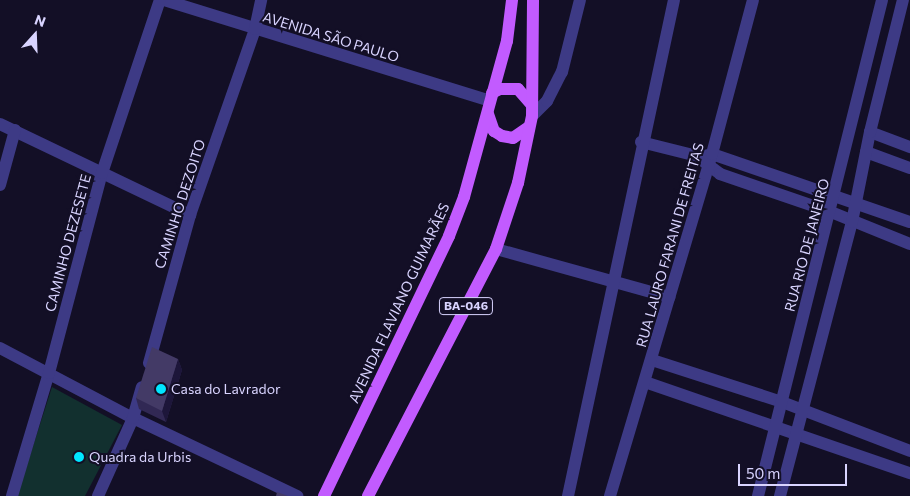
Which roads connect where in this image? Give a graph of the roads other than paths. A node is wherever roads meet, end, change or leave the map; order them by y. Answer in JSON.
{"nodes":[{"id":1,"x":160,"y":0,"type":"edge"},
{"id":2,"x":164,"y":0,"type":"edge"},
{"id":3,"x":261,"y":0,"type":"edge"},
{"id":4,"x":512,"y":0,"type":"edge"},
{"id":5,"x":533,"y":0,"type":"edge"},
{"id":6,"x":580,"y":0,"type":"edge"},
{"id":7,"x":674,"y":0,"type":"edge"},
{"id":8,"x":753,"y":0,"type":"edge"},
{"id":9,"x":882,"y":0,"type":"edge"},
{"id":10,"x":903,"y":0,"type":"edge"},
{"id":11,"x":255,"y":29,"type":"junction"},
{"id":12,"x":491,"y":97,"type":"junction"},
{"id":13,"x":488,"y":114,"type":"junction"},
{"id":14,"x":531,"y":116,"type":"junction"},
{"id":15,"x":0,"y":124,"type":"edge"},
{"id":16,"x":15,"y":130,"type":"junction"},
{"id":17,"x":870,"y":132,"type":"junction"},
{"id":18,"x":641,"y":142,"type":"junction"},
{"id":19,"x":910,"y":147,"type":"edge"},
{"id":20,"x":866,"y":152,"type":"junction"},
{"id":21,"x":707,"y":159,"type":"junction"},
{"id":22,"x":910,"y":168,"type":"edge"},
{"id":23,"x":102,"y":173,"type":"junction"},
{"id":24,"x":0,"y":185,"type":"edge"},
{"id":25,"x":836,"y":194,"type":"junction"},
{"id":26,"x":856,"y":202,"type":"junction"},
{"id":27,"x":831,"y":212,"type":"junction"},
{"id":28,"x":190,"y":215,"type":"junction"},
{"id":29,"x":908,"y":221,"type":"edge"},
{"id":30,"x":852,"y":222,"type":"junction"},
{"id":31,"x":904,"y":242,"type":"edge"},
{"id":32,"x":496,"y":249,"type":"junction"},
{"id":33,"x":614,"y":284,"type":"junction"},
{"id":34,"x":670,"y":298,"type":"junction"},
{"id":35,"x":0,"y":348,"type":"edge"},
{"id":36,"x":652,"y":360,"type":"junction"},
{"id":37,"x":50,"y":373,"type":"junction"},
{"id":38,"x":645,"y":382,"type":"junction"},
{"id":39,"x":717,"y":383,"type":"junction"},
{"id":40,"x":782,"y":402,"type":"junction"},
{"id":41,"x":712,"y":403,"type":"junction"},
{"id":42,"x":802,"y":410,"type":"junction"},
{"id":43,"x":133,"y":418,"type":"junction"},
{"id":44,"x":777,"y":426,"type":"junction"},
{"id":45,"x":797,"y":433,"type":"junction"},
{"id":46,"x":910,"y":451,"type":"edge"},
{"id":47,"x":910,"y":473,"type":"edge"},
{"id":48,"x":12,"y":496,"type":"edge"},
{"id":49,"x":98,"y":496,"type":"edge"},
{"id":50,"x":297,"y":496,"type":"edge"},
{"id":51,"x":324,"y":496,"type":"edge"},
{"id":52,"x":368,"y":496,"type":"edge"},
{"id":53,"x":568,"y":496,"type":"edge"},
{"id":54,"x":610,"y":496,"type":"edge"},
{"id":55,"x":758,"y":496,"type":"edge"},
{"id":56,"x":780,"y":496,"type":"edge"}],
"edges":[{"from":1,"to":23,"type":"street","name":"CAMINHO DEZESETE"},
{"from":2,"to":11,"type":"street","name":"AVENIDA SÃO PAULO"},
{"from":3,"to":11,"type":"street","name":"CAMINHO DEZOITO"},
{"from":4,"to":12,"type":"main road","name":"AVENIDA FLAVIANO GUIMARÃES","number":"BA-046"},
{"from":5,"to":14,"type":"main road","number":"BA-046"},
{"from":6,"to":14,"type":"street"},
{"from":7,"to":18,"type":"street"},
{"from":8,"to":21,"type":"street","name":"RUA LAURO FARANI DE FREITAS"},
{"from":9,"to":25,"type":"street","name":"RUA RIO DE JANEIRO"},
{"from":10,"to":17,"type":"street"},
{"from":11,"to":12,"type":"street","name":"AVENIDA SÃO PAULO"},
{"from":11,"to":28,"type":"street","name":"CAMINHO DEZOITO"},
{"from":12,"to":13,"type":"main road","name":"AVENIDA FLAVIANO GUIMARÃES","number":"BA-046"},
{"from":12,"to":14,"type":"main road"},
{"from":13,"to":14,"type":"main road"},
{"from":13,"to":51,"type":"main road","name":"AVENIDA FLAVIANO GUIMARÃES","number":"BA-046"},
{"from":14,"to":32,"type":"main road","number":"BA-046"},
{"from":15,"to":16,"type":"street"},
{"from":16,"to":23,"type":"street"},
{"from":16,"to":24,"type":"street"},
{"from":17,"to":19,"type":"street"},
{"from":17,"to":20,"type":"street"},
{"from":18,"to":21,"type":"street"},
{"from":18,"to":33,"type":"street"},
{"from":20,"to":22,"type":"street"},
{"from":20,"to":26,"type":"street"},
{"from":21,"to":25,"type":"street"},
{"from":21,"to":27,"type":"street"},
{"from":21,"to":34,"type":"street","name":"RUA LAURO FARANI DE FREITAS"},
{"from":23,"to":28,"type":"street"},
{"from":23,"to":37,"type":"street","name":"CAMINHO DEZESETE"},
{"from":25,"to":26,"type":"street"},
{"from":25,"to":27,"type":"street","name":"RUA RIO DE JANEIRO"},
{"from":26,"to":29,"type":"street"},
{"from":26,"to":30,"type":"street"},
{"from":27,"to":30,"type":"street"},
{"from":27,"to":40,"type":"street","name":"RUA RIO DE JANEIRO"},
{"from":28,"to":43,"type":"street","name":"CAMINHO DEZOITO"},
{"from":29,"to":31,"type":"street"},
{"from":30,"to":31,"type":"street"},
{"from":30,"to":42,"type":"street"},
{"from":32,"to":33,"type":"street"},
{"from":32,"to":52,"type":"main road","number":"BA-046"},
{"from":33,"to":34,"type":"street"},
{"from":33,"to":53,"type":"street"},
{"from":34,"to":36,"type":"street","name":"RUA LAURO FARANI DE FREITAS"},
{"from":35,"to":37,"type":"street"},
{"from":36,"to":38,"type":"street","name":"RUA LAURO FARANI DE FREITAS"},
{"from":36,"to":39,"type":"street"},
{"from":37,"to":43,"type":"street"},
{"from":37,"to":48,"type":"street","name":"CAMINHO DEZESETE"},
{"from":38,"to":41,"type":"street"},
{"from":38,"to":54,"type":"street","name":"RUA LAURO FARANI DE FREITAS"},
{"from":39,"to":40,"type":"street"},
{"from":39,"to":41,"type":"street"},
{"from":40,"to":42,"type":"street"},
{"from":40,"to":44,"type":"street","name":"RUA RIO DE JANEIRO"},
{"from":41,"to":44,"type":"street"},
{"from":42,"to":45,"type":"street"},
{"from":42,"to":46,"type":"street"},
{"from":43,"to":49,"type":"street","name":"CAMINHO DEZOITO"},
{"from":43,"to":50,"type":"street"},
{"from":44,"to":45,"type":"street"},
{"from":44,"to":55,"type":"street","name":"RUA RIO DE JANEIRO"},
{"from":45,"to":47,"type":"street"},
{"from":45,"to":56,"type":"street"}]}
